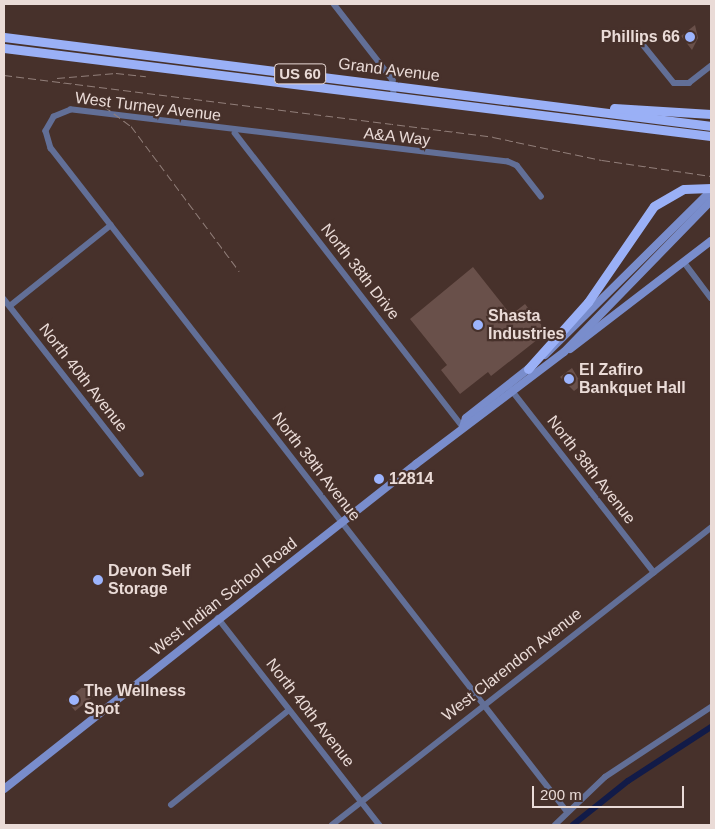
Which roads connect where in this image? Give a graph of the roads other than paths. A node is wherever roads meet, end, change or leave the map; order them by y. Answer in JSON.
{"nodes":[{"id":1,"x":334,"y":4,"type":"edge"},
{"id":2,"x":636,"y":36,"type":"dead end"},
{"id":3,"x":4,"y":37,"type":"edge"},
{"id":4,"x":4,"y":48,"type":"edge"},
{"id":5,"x":179,"y":59,"type":"junction"},
{"id":6,"x":711,"y":66,"type":"edge"},
{"id":7,"x":178,"y":69,"type":"junction"},
{"id":8,"x":394,"y":85,"type":"junction"},
{"id":9,"x":394,"y":96,"type":"junction"},
{"id":10,"x":558,"y":105,"type":"junction"},
{"id":11,"x":592,"y":110,"type":"junction"},
{"id":12,"x":711,"y":114,"type":"edge"},
{"id":13,"x":549,"y":116,"type":"junction"},
{"id":14,"x":699,"y":124,"type":"junction"},
{"id":15,"x":711,"y":126,"type":"edge"},
{"id":16,"x":235,"y":133,"type":"junction"},
{"id":17,"x":697,"y":134,"type":"junction"},
{"id":18,"x":711,"y":136,"type":"edge"},
{"id":19,"x":46,"y":139,"type":"joint"},
{"id":20,"x":711,"y":188,"type":"edge"},
{"id":21,"x":711,"y":192,"type":"edge"},
{"id":22,"x":541,"y":197,"type":"dead end"},
{"id":23,"x":709,"y":203,"type":"edge"},
{"id":24,"x":111,"y":225,"type":"junction"},
{"id":25,"x":711,"y":240,"type":"edge"},
{"id":26,"x":684,"y":262,"type":"junction"},
{"id":27,"x":711,"y":298,"type":"edge"},
{"id":28,"x":4,"y":299,"type":"edge"},
{"id":29,"x":10,"y":306,"type":"junction"},
{"id":30,"x":564,"y":352,"type":"junction"},
{"id":31,"x":528,"y":368,"type":"junction"},
{"id":32,"x":508,"y":385,"type":"junction"},
{"id":33,"x":513,"y":392,"type":"junction"},
{"id":34,"x":463,"y":427,"type":"junction"},
{"id":35,"x":141,"y":474,"type":"dead end"},
{"id":36,"x":342,"y":522,"type":"junction"},
{"id":37,"x":711,"y":528,"type":"edge"},
{"id":38,"x":654,"y":572,"type":"junction"},
{"id":39,"x":218,"y":618,"type":"junction"},
{"id":40,"x":483,"y":704,"type":"junction"},
{"id":41,"x":711,"y":707,"type":"edge"},
{"id":42,"x":289,"y":710,"type":"junction"},
{"id":43,"x":4,"y":789,"type":"edge"},
{"id":44,"x":362,"y":801,"type":"junction"},
{"id":45,"x":171,"y":805,"type":"dead end"},
{"id":46,"x":566,"y":810,"type":"junction"},
{"id":47,"x":332,"y":825,"type":"edge"},
{"id":48,"x":380,"y":825,"type":"edge"},
{"id":49,"x":555,"y":825,"type":"edge"}],
"edges":[{"from":1,"to":8,"type":"street"},
{"from":2,"to":6,"type":"street"},
{"from":3,"to":5,"type":"highway","name":"Grand Avenue","number":"US 60"},
{"from":4,"to":7,"type":"highway","name":"Grand Avenue","number":"US 60"},
{"from":5,"to":7,"type":"highway"},
{"from":5,"to":8,"type":"highway","name":"Grand Avenue","number":"US 60"},
{"from":7,"to":9,"type":"highway","name":"Grand Avenue","number":"US 60"},
{"from":8,"to":9,"type":"street"},
{"from":8,"to":10,"type":"highway","name":"Grand Avenue","number":"US 60"},
{"from":9,"to":13,"type":"highway","name":"Grand Avenue","number":"US 60"},
{"from":10,"to":11,"type":"highway","name":"Grand Avenue","number":"US 60"},
{"from":10,"to":13,"type":"highway"},
{"from":11,"to":12,"type":"highway"},
{"from":11,"to":14,"type":"highway","name":"Grand Avenue","number":"US 60"},
{"from":13,"to":17,"type":"highway","name":"Grand Avenue","number":"US 60"},
{"from":14,"to":15,"type":"highway","name":"Grand Avenue","number":"US 60"},
{"from":14,"to":17,"type":"highway"},
{"from":16,"to":19,"type":"street","name":"West Turney Avenue"},
{"from":16,"to":22,"type":"street","name":"A&A Way"},
{"from":16,"to":34,"type":"street","name":"North 38th Drive"},
{"from":17,"to":18,"type":"highway","name":"Grand Avenue","number":"US 60"},
{"from":19,"to":24,"type":"street","name":"North 39th Avenue"},
{"from":20,"to":31,"type":"highway"},
{"from":21,"to":31,"type":"main road","name":"West Indian School Road"},
{"from":23,"to":30,"type":"main road","name":"West Indian School Road"},
{"from":24,"to":29,"type":"street"},
{"from":24,"to":36,"type":"street","name":"North 39th Avenue"},
{"from":25,"to":26,"type":"main road"},
{"from":26,"to":27,"type":"street"},
{"from":26,"to":30,"type":"main road"},
{"from":28,"to":29,"type":"street","name":"North 40th Avenue"},
{"from":29,"to":35,"type":"street","name":"North 40th Avenue"},
{"from":30,"to":33,"type":"main road","name":"West Indian School Road"},
{"from":31,"to":32,"type":"main road","name":"West Indian School Road"},
{"from":32,"to":33,"type":"street","name":"North 38th Avenue"},
{"from":32,"to":34,"type":"main road","name":"West Indian School Road"},
{"from":33,"to":34,"type":"main road","name":"West Indian School Road"},
{"from":33,"to":38,"type":"street","name":"North 38th Avenue"},
{"from":34,"to":36,"type":"main road","name":"West Indian School Road"},
{"from":36,"to":39,"type":"main road","name":"West Indian School Road"},
{"from":36,"to":40,"type":"street","name":"North 39th Avenue"},
{"from":37,"to":38,"type":"street","name":"West Clarendon Avenue"},
{"from":38,"to":40,"type":"street","name":"West Clarendon Avenue"},
{"from":39,"to":42,"type":"street","name":"North 40th Avenue"},
{"from":39,"to":43,"type":"main road","name":"West Indian School Road"},
{"from":40,"to":44,"type":"street","name":"West Clarendon Avenue"},
{"from":40,"to":46,"type":"street","name":"North 39th Avenue"},
{"from":41,"to":46,"type":"street"},
{"from":42,"to":44,"type":"street","name":"North 40th Avenue"},
{"from":42,"to":45,"type":"street"},
{"from":44,"to":47,"type":"street","name":"West Clarendon Avenue"},
{"from":44,"to":48,"type":"street","name":"North 40th Avenue"},
{"from":46,"to":49,"type":"street"}]}
